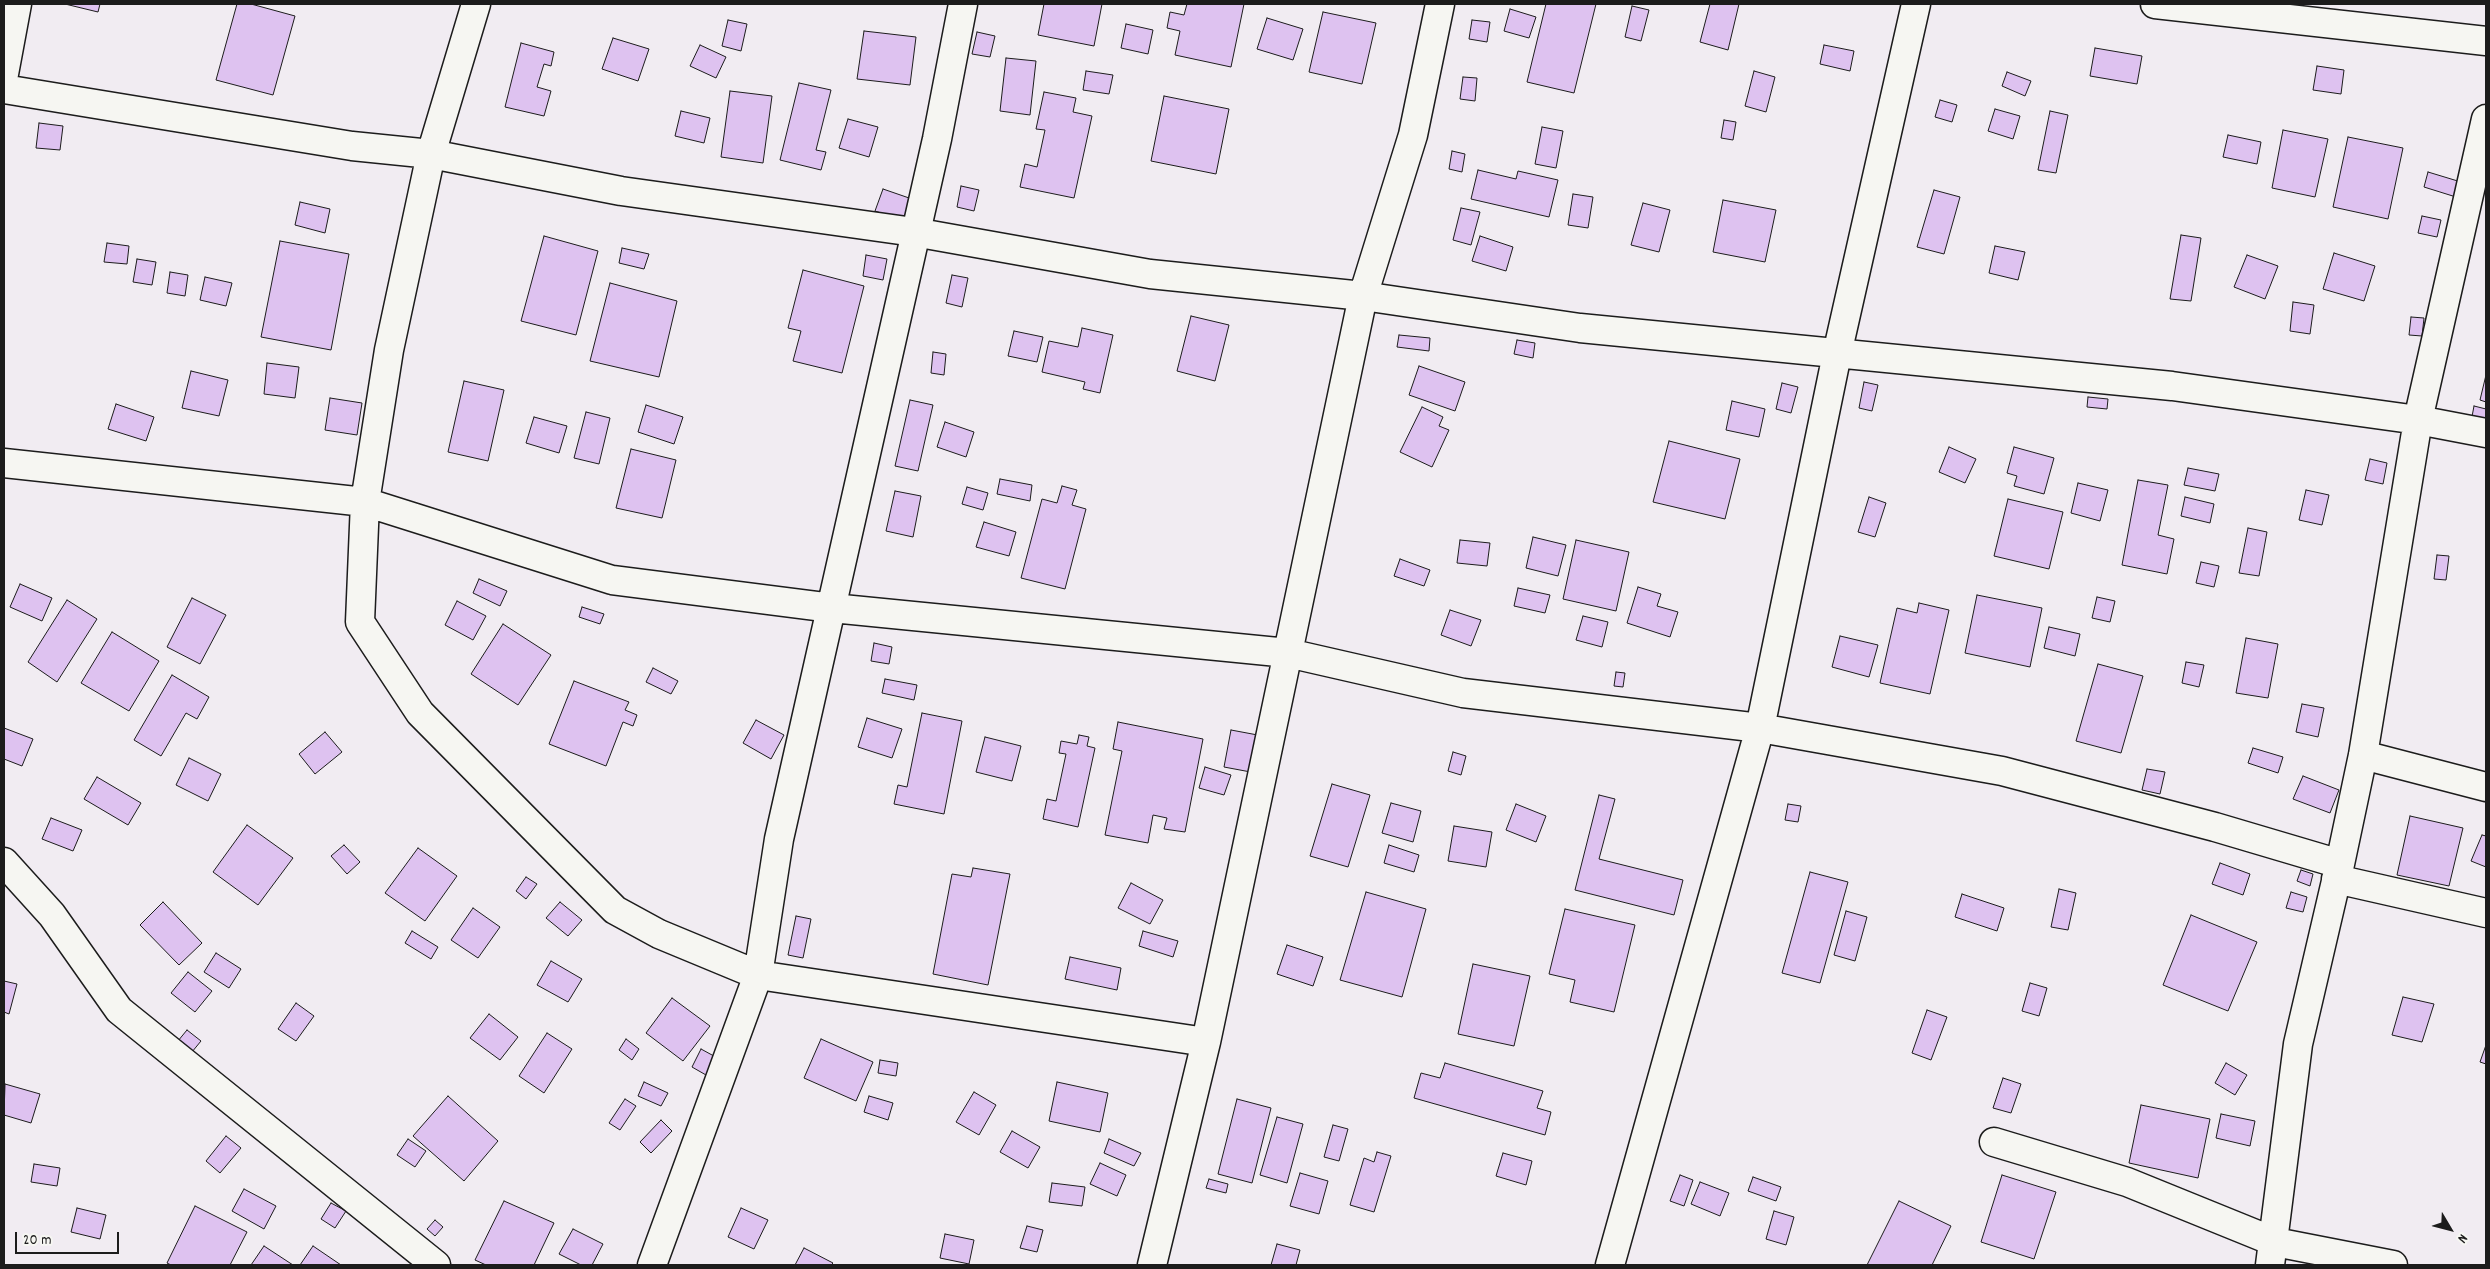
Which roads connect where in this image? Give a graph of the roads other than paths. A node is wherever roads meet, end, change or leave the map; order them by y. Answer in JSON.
{"nodes":[{"id":1,"x":17,"y":4,"type":"edge"},
{"id":2,"x":476,"y":4,"type":"edge"},
{"id":3,"x":963,"y":4,"type":"edge"},
{"id":4,"x":1440,"y":4,"type":"edge"},
{"id":5,"x":1916,"y":4,"type":"edge"},
{"id":6,"x":2155,"y":4,"type":"edge"},
{"id":7,"x":2486,"y":41,"type":"edge"},
{"id":8,"x":4,"y":74,"type":"edge"},
{"id":9,"x":4,"y":89,"type":"edge"},
{"id":10,"x":2486,"y":119,"type":"edge"},
{"id":11,"x":431,"y":154,"type":"junction"},
{"id":12,"x":914,"y":232,"type":"junction"},
{"id":13,"x":1363,"y":296,"type":"junction"},
{"id":14,"x":1837,"y":354,"type":"junction"},
{"id":15,"x":2418,"y":420,"type":"junction"},
{"id":16,"x":2486,"y":433,"type":"edge"},
{"id":17,"x":4,"y":463,"type":"edge"},
{"id":18,"x":365,"y":502,"type":"junction"},
{"id":19,"x":832,"y":608,"type":"junction"},
{"id":20,"x":1288,"y":653,"type":"junction"},
{"id":21,"x":1760,"y":728,"type":"junction"},
{"id":22,"x":2363,"y":755,"type":"junction"},
{"id":23,"x":2486,"y":787,"type":"edge"},
{"id":24,"x":4,"y":862,"type":"edge"},
{"id":25,"x":2338,"y":871,"type":"junction"},
{"id":26,"x":2486,"y":913,"type":"edge"},
{"id":27,"x":758,"y":975,"type":"junction"},
{"id":28,"x":1206,"y":1042,"type":"junction"},
{"id":29,"x":1994,"y":1142,"type":"dead end"},
{"id":30,"x":2272,"y":1254,"type":"edge"},
{"id":31,"x":436,"y":1265,"type":"edge"},
{"id":32,"x":652,"y":1265,"type":"edge"},
{"id":33,"x":1152,"y":1265,"type":"edge"},
{"id":34,"x":1610,"y":1265,"type":"edge"},
{"id":35,"x":2393,"y":1265,"type":"edge"}],
"edges":[{"from":1,"to":8,"type":"street"},
{"from":2,"to":11,"type":"street"},
{"from":3,"to":12,"type":"street"},
{"from":4,"to":13,"type":"street"},
{"from":5,"to":14,"type":"street"},
{"from":6,"to":7,"type":"street"},
{"from":9,"to":11,"type":"street"},
{"from":10,"to":15,"type":"street"},
{"from":11,"to":12,"type":"street"},
{"from":11,"to":18,"type":"street"},
{"from":12,"to":13,"type":"street"},
{"from":12,"to":19,"type":"street"},
{"from":13,"to":14,"type":"street"},
{"from":13,"to":20,"type":"street"},
{"from":14,"to":15,"type":"street"},
{"from":14,"to":21,"type":"street"},
{"from":15,"to":16,"type":"street"},
{"from":15,"to":22,"type":"street"},
{"from":17,"to":18,"type":"street"},
{"from":18,"to":19,"type":"street"},
{"from":18,"to":27,"type":"street"},
{"from":19,"to":20,"type":"street"},
{"from":19,"to":27,"type":"street"},
{"from":20,"to":21,"type":"street"},
{"from":20,"to":28,"type":"street"},
{"from":21,"to":25,"type":"street"},
{"from":21,"to":34,"type":"street"},
{"from":22,"to":23,"type":"street"},
{"from":22,"to":25,"type":"street"},
{"from":24,"to":31,"type":"street"},
{"from":25,"to":26,"type":"street"},
{"from":25,"to":30,"type":"street"},
{"from":27,"to":28,"type":"street"},
{"from":27,"to":32,"type":"street"},
{"from":28,"to":33,"type":"street"},
{"from":29,"to":30,"type":"street"},
{"from":30,"to":35,"type":"street"}]}
